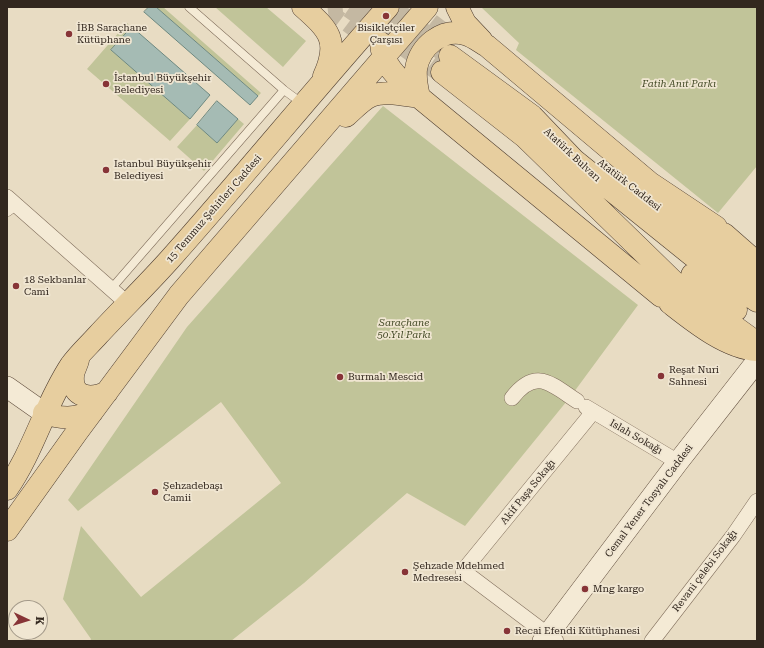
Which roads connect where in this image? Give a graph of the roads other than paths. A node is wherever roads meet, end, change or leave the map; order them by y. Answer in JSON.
{"nodes":[{"id":1,"x":189,"y":7,"type":"edge"},
{"id":2,"x":303,"y":7,"type":"edge"},
{"id":3,"x":388,"y":7,"type":"edge"},
{"id":4,"x":400,"y":7,"type":"edge"},
{"id":5,"x":427,"y":7,"type":"edge"},
{"id":6,"x":457,"y":7,"type":"edge"},
{"id":7,"x":487,"y":46,"type":"junction"},
{"id":8,"x":384,"y":56,"type":"junction"},
{"id":9,"x":318,"y":88,"type":"junction"},
{"id":10,"x":284,"y":90,"type":"junction"},
{"id":11,"x":419,"y":97,"type":"junction"},
{"id":12,"x":304,"y":105,"type":"junction"},
{"id":13,"x":532,"y":116,"type":"junction"},
{"id":14,"x":525,"y":137,"type":"junction"},
{"id":15,"x":314,"y":138,"type":"junction"},
{"id":16,"x":650,"y":183,"type":"junction"},
{"id":17,"x":10,"y":205,"type":"edge"},
{"id":18,"x":612,"y":222,"type":"junction"},
{"id":19,"x":684,"y":224,"type":"junction"},
{"id":20,"x":757,"y":263,"type":"edge"},
{"id":21,"x":693,"y":265,"type":"junction"},
{"id":22,"x":635,"y":273,"type":"junction"},
{"id":23,"x":757,"y":284,"type":"edge"},
{"id":24,"x":111,"y":289,"type":"junction"},
{"id":25,"x":757,"y":301,"type":"edge"},
{"id":26,"x":127,"y":303,"type":"junction"},
{"id":27,"x":757,"y":327,"type":"edge"},
{"id":28,"x":757,"y":343,"type":"edge"},
{"id":29,"x":757,"y":350,"type":"edge"},
{"id":30,"x":81,"y":354,"type":"junction"},
{"id":31,"x":757,"y":362,"type":"edge"},
{"id":32,"x":7,"y":387,"type":"edge"},
{"id":33,"x":107,"y":392,"type":"junction"},
{"id":34,"x":512,"y":398,"type":"dead end"},
{"id":35,"x":585,"y":407,"type":"junction"},
{"id":36,"x":92,"y":412,"type":"junction"},
{"id":37,"x":44,"y":413,"type":"junction"},
{"id":38,"x":30,"y":450,"type":"junction"},
{"id":39,"x":678,"y":462,"type":"junction"},
{"id":40,"x":54,"y":464,"type":"junction"},
{"id":41,"x":7,"y":489,"type":"edge"},
{"id":42,"x":757,"y":501,"type":"edge"},
{"id":43,"x":7,"y":530,"type":"edge"},
{"id":44,"x":549,"y":639,"type":"edge"},
{"id":45,"x":652,"y":641,"type":"edge"}],
"edges":[{"from":1,"to":10,"type":"lane"},
{"from":2,"to":9,"type":"main road"},
{"from":3,"to":9,"type":"main road","name":"15 Temmuz Şehitleri Caddesi"},
{"from":4,"to":8,"type":"main road"},
{"from":5,"to":8,"type":"main road"},
{"from":6,"to":7,"type":"main road"},
{"from":7,"to":11,"type":"main road"},
{"from":7,"to":16,"type":"main road"},
{"from":8,"to":11,"type":"main road"},
{"from":8,"to":15,"type":"main road"},
{"from":9,"to":12,"type":"main road","name":"15 Temmuz Şehitleri Caddesi"},
{"from":10,"to":12,"type":"lane"},
{"from":10,"to":24,"type":"lane"},
{"from":11,"to":15,"type":"main road"},
{"from":11,"to":22,"type":"main road"},
{"from":12,"to":26,"type":"main road","name":"15 Temmuz Şehitleri Caddesi"},
{"from":13,"to":14,"type":"main road","name":"Atatürk Bulvarı"},
{"from":13,"to":19,"type":"main road","name":"Atatürk Caddesi"},
{"from":13,"to":21,"type":"main road","name":"Atatürk Bulvarı"},
{"from":14,"to":18,"type":"main road","name":"Atatürk Bulvarı"},
{"from":14,"to":21,"type":"main road"},
{"from":15,"to":33,"type":"main road"},
{"from":16,"to":19,"type":"main road"},
{"from":16,"to":21,"type":"main road"},
{"from":17,"to":24,"type":"street"},
{"from":18,"to":21,"type":"main road","name":"Atatürk Bulvarı"},
{"from":18,"to":22,"type":"main road"},
{"from":19,"to":21,"type":"main road","name":"Atatürk Caddesi"},
{"from":20,"to":21,"type":"main road"},
{"from":21,"to":22,"type":"main road"},
{"from":21,"to":23,"type":"main road","name":"Atatürk Caddesi"},
{"from":21,"to":25,"type":"main road","name":"Atatürk Bulvarı"},
{"from":21,"to":27,"type":"main road"},
{"from":21,"to":28,"type":"main road","name":"Atatürk Bulvarı"},
{"from":21,"to":29,"type":"main road"},
{"from":24,"to":26,"type":"street"},
{"from":26,"to":30,"type":"main road","name":"15 Temmuz Şehitleri Caddesi"},
{"from":30,"to":33,"type":"main road"},
{"from":30,"to":37,"type":"main road","name":"15 Temmuz Şehitleri Caddesi"},
{"from":31,"to":39,"type":"street","name":"Cemal Yener Tosyalı Caddesi"},
{"from":32,"to":37,"type":"street"},
{"from":33,"to":36,"type":"main road"},
{"from":34,"to":35,"type":"street","name":"Islah Sokağı"},
{"from":35,"to":39,"type":"street","name":"Islah Sokağı"},
{"from":35,"to":44,"type":"street","name":"Akif Paşa Sokağı"},
{"from":36,"to":37,"type":"main road"},
{"from":36,"to":40,"type":"main road"},
{"from":37,"to":38,"type":"main road","name":"15 Temmuz Şehitleri Caddesi"},
{"from":38,"to":40,"type":"main road"},
{"from":38,"to":41,"type":"main road","name":"15 Temmuz Şehitleri Caddesi"},
{"from":39,"to":44,"type":"street","name":"Cemal Yener Tosyalı Caddesi"},
{"from":40,"to":43,"type":"main road"},
{"from":42,"to":45,"type":"street","name":"Revani çelebi Sokağı"}]}
